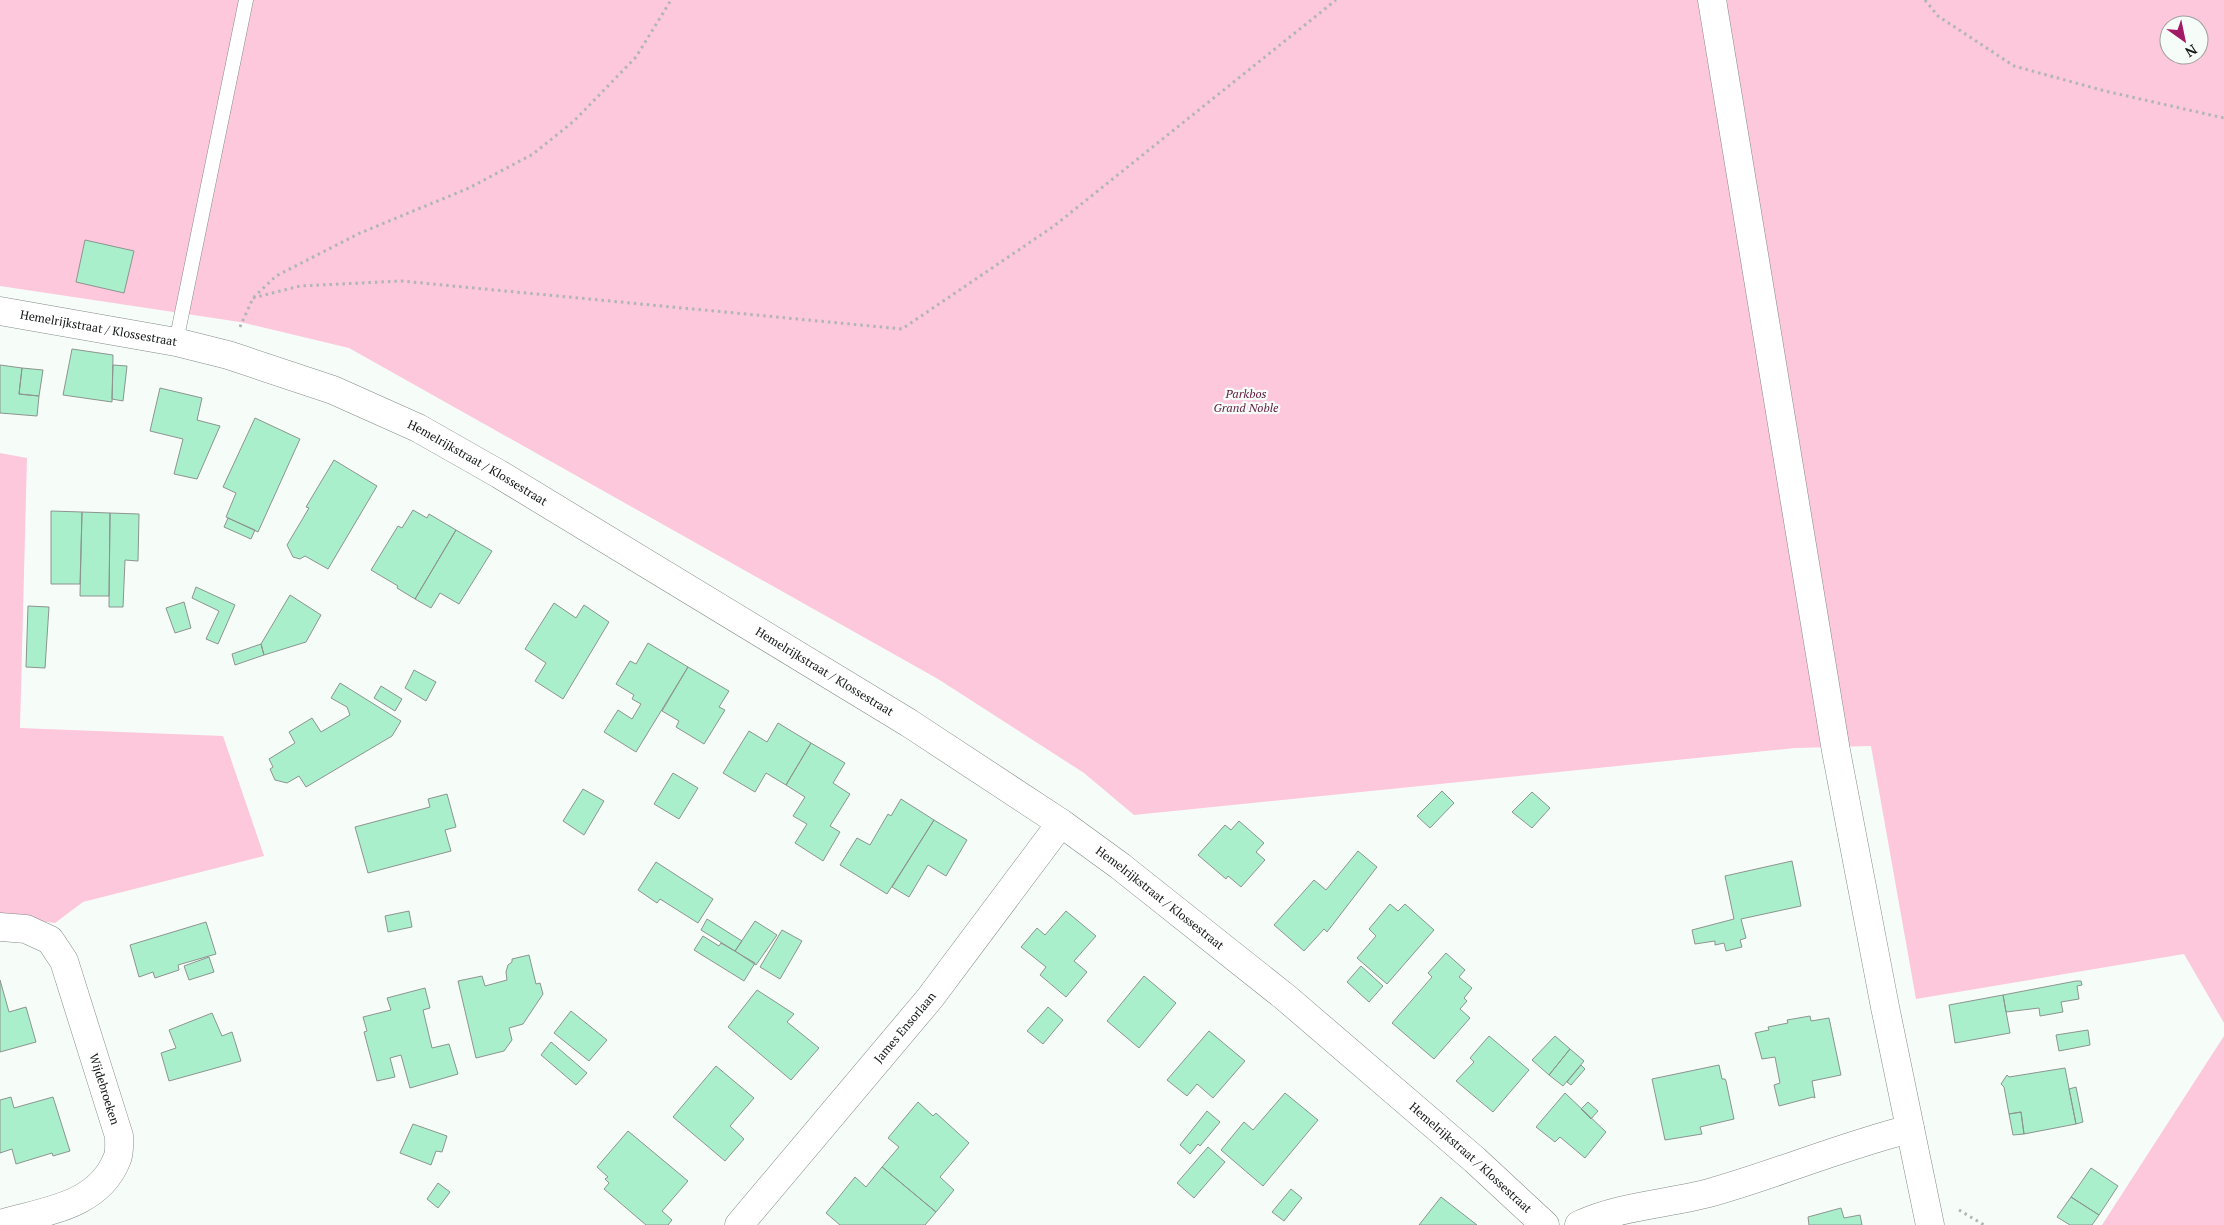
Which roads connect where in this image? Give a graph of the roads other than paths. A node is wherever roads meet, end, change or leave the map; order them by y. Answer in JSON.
{"nodes":[{"id":1,"x":246,"y":0,"type":"edge"},
{"id":2,"x":1712,"y":0,"type":"edge"},
{"id":3,"x":0,"y":311,"type":"edge"},
{"id":4,"x":176,"y":342,"type":"junction"},
{"id":5,"x":1061,"y":823,"type":"junction"},
{"id":6,"x":0,"y":927,"type":"edge"},
{"id":7,"x":1910,"y":1129,"type":"junction"},
{"id":8,"x":0,"y":1224,"type":"edge"},
{"id":9,"x":739,"y":1225,"type":"edge"},
{"id":10,"x":1545,"y":1225,"type":"edge"},
{"id":11,"x":1579,"y":1225,"type":"edge"},
{"id":12,"x":1930,"y":1225,"type":"edge"}],
"edges":[{"from":1,"to":4,"type":"lane"},
{"from":2,"to":7,"type":"street"},
{"from":3,"to":4,"type":"street","name":"Hemelrijkstraat / Klossestraat"},
{"from":4,"to":5,"type":"street","name":"Hemelrijkstraat / Klossestraat"},
{"from":5,"to":9,"type":"street","name":"James Ensorlaan"},
{"from":5,"to":10,"type":"street","name":"Hemelrijkstraat / Klossestraat"},
{"from":6,"to":8,"type":"street","name":"Wijdebroeken"},
{"from":7,"to":11,"type":"street"},
{"from":7,"to":12,"type":"street"}]}
